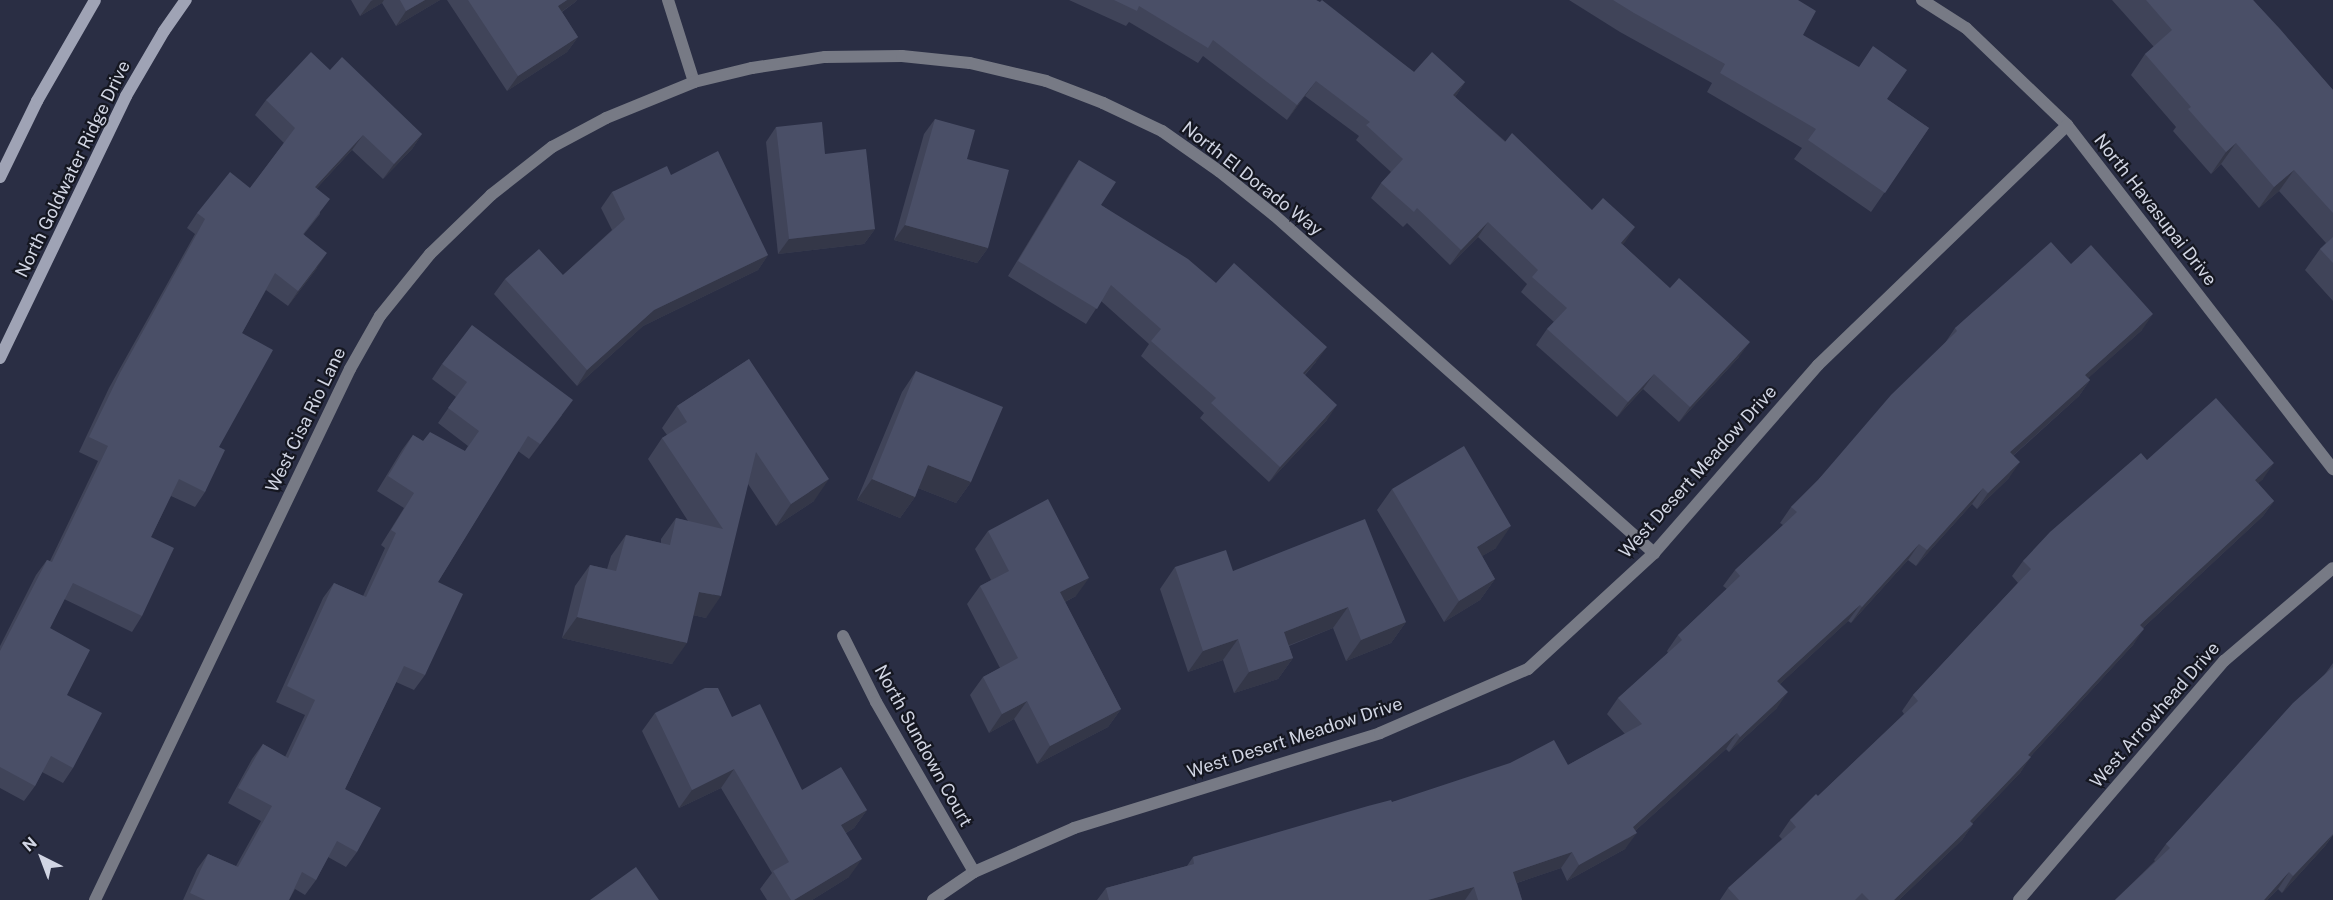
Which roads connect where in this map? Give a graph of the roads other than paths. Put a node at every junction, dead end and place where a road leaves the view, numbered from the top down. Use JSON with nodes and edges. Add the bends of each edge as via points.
{"nodes":[{"id":1,"x":95,"y":0,"type":"edge"},
{"id":2,"x":186,"y":0,"type":"edge"},
{"id":3,"x":668,"y":0,"type":"edge"},
{"id":4,"x":1922,"y":0,"type":"edge"},
{"id":5,"x":694,"y":82,"type":"junction"},
{"id":6,"x":2067,"y":125,"type":"junction"},
{"id":7,"x":0,"y":177,"type":"edge"},
{"id":8,"x":0,"y":358,"type":"edge"},
{"id":9,"x":2333,"y":469,"type":"edge"},
{"id":10,"x":1654,"y":553,"type":"junction"},
{"id":11,"x":2333,"y":568,"type":"edge"},
{"id":12,"x":843,"y":636,"type":"dead end"},
{"id":13,"x":974,"y":872,"type":"junction"},
{"id":14,"x":95,"y":900,"type":"edge"},
{"id":15,"x":933,"y":900,"type":"edge"},
{"id":16,"x":2019,"y":900,"type":"edge"}],
"edges":[{"from":1,"to":7,"type":"street","via":[[37,101]]},
{"from":2,"to":8,"type":"street","name":"North Goldwater Ridge Drive","via":[[126,96]]},
{"from":3,"to":5,"type":"street"},
{"from":4,"to":6,"type":"street","name":"North Havasupai Drive","via":[[1966,28]]},
{"from":5,"to":10,"type":"street","name":"North El Dorado Way","via":[[825,57],[902,56],[958,62],[1046,81],[1162,131],[1274,215]]},
{"from":5,"to":14,"type":"street","name":"West Cisa Rio Lane","via":[[606,118],[552,147],[491,195],[438,247],[380,316],[350,369]]},
{"from":6,"to":9,"type":"street","name":"North Havasupai Drive"},
{"from":6,"to":10,"type":"street","name":"West Desert Meadow Drive","via":[[1818,365]]},
{"from":10,"to":13,"type":"street","name":"West Desert Meadow Drive","via":[[1528,669],[1380,733],[1074,828]]},
{"from":11,"to":16,"type":"street","name":"West Arrowhead Drive","via":[[2224,661]]},
{"from":12,"to":13,"type":"street","name":"North Sundown Court","via":[[876,702]]},
{"from":13,"to":15,"type":"street","name":"West Desert Meadow Drive"}]}
